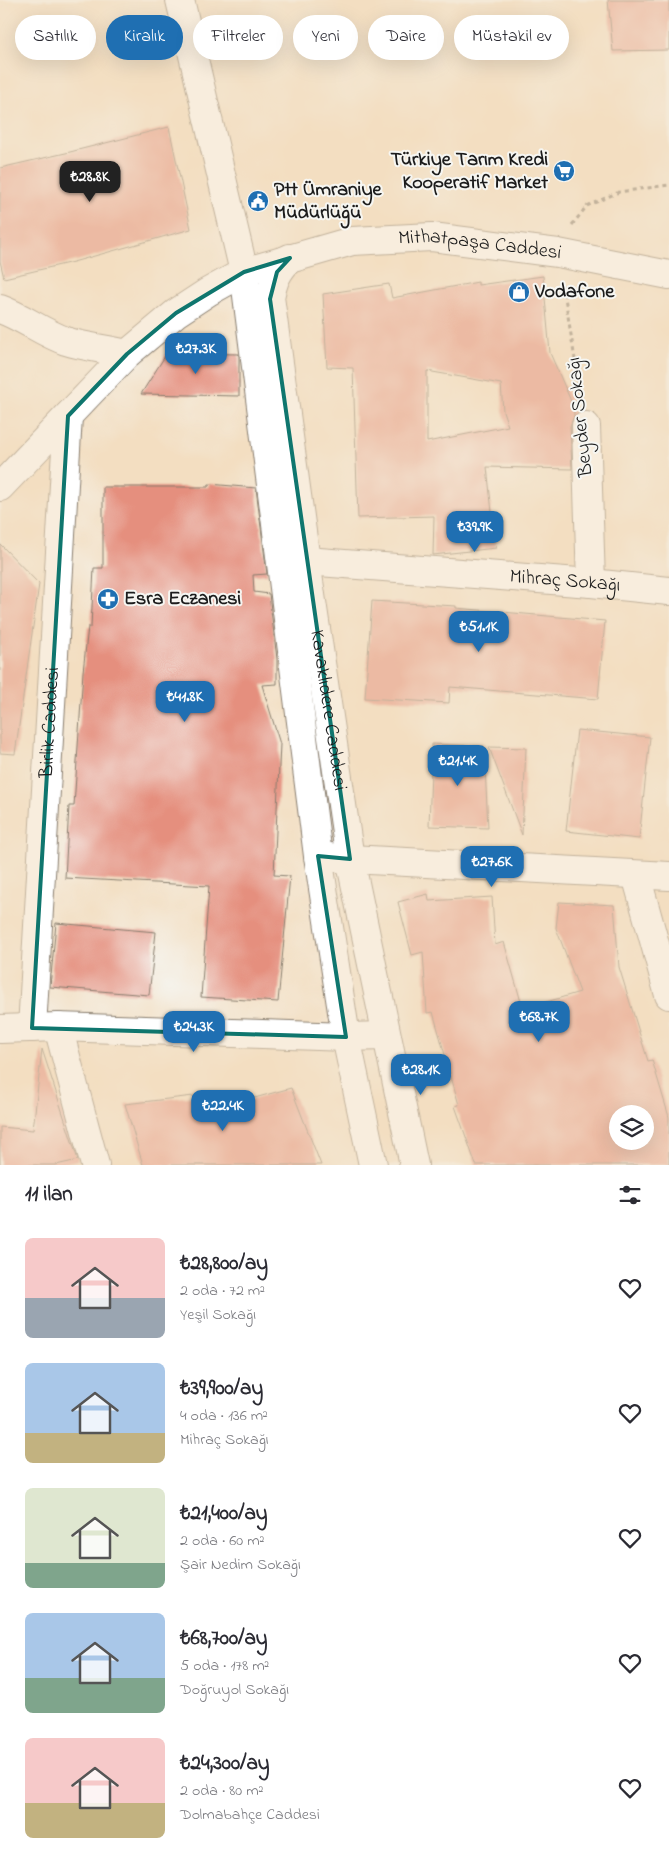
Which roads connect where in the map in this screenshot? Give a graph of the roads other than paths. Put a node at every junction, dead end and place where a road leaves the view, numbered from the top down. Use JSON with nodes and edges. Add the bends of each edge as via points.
{"nodes":[{"id":1,"x":180,"y":0,"type":"edge"},
{"id":2,"x":290,"y":258,"type":"junction"},
{"id":3,"x":244,"y":272,"type":"junction"},
{"id":4,"x":669,"y":274,"type":"edge"},
{"id":5,"x":0,"y":309,"type":"edge"},
{"id":6,"x":126,"y":354,"type":"junction"},
{"id":7,"x":68,"y":416,"type":"junction"},
{"id":8,"x":586,"y":426,"type":"road end"},
{"id":9,"x":0,"y":487,"type":"edge"},
{"id":10,"x":294,"y":563,"type":"junction"},
{"id":11,"x":591,"y":583,"type":"junction"},
{"id":12,"x":669,"y":591,"type":"edge"},
{"id":13,"x":318,"y":856,"type":"junction"},
{"id":14,"x":350,"y":859,"type":"junction"},
{"id":15,"x":636,"y":875,"type":"junction"},
{"id":16,"x":669,"y":876,"type":"edge"},
{"id":17,"x":669,"y":995,"type":"edge"},
{"id":18,"x":45,"y":1027,"type":"junction"},
{"id":19,"x":0,"y":1030,"type":"edge"},
{"id":20,"x":386,"y":1036,"type":"junction"},
{"id":21,"x":346,"y":1037,"type":"junction"},
{"id":22,"x":95,"y":1165,"type":"edge"},
{"id":23,"x":373,"y":1165,"type":"edge"},
{"id":24,"x":414,"y":1165,"type":"edge"}],
"edges":[{"from":1,"to":3,"type":"main road","name":"Kavaklıdere Caddesi"},
{"from":2,"to":3,"type":"main road","name":"Mithatpaşa Caddesi"},
{"from":2,"to":4,"type":"main road","name":"Mithatpaşa Caddesi","via":[[352,241],[432,237],[558,253]]},
{"from":2,"to":10,"type":"main road","name":"Kavaklıdere Caddesi","via":[[277,272],[270,297]]},
{"from":3,"to":6,"type":"main road","name":"Mithatpaşa Caddesi","via":[[176,313]]},
{"from":3,"to":10,"type":"main road","name":"Kavaklıdere Caddesi"},
{"from":5,"to":6,"type":"main road","via":[[67,341]]},
{"from":6,"to":7,"type":"main road","name":"Mithatpaşa Caddesi"},
{"from":7,"to":9,"type":"main road","name":"Mithatpaşa Caddesi"},
{"from":7,"to":18,"type":"main road","name":"Birlik Caddesi"},
{"from":8,"to":11,"type":"main road","name":"Beyder Sokağı"},
{"from":10,"to":11,"type":"main road","name":"Mihraç Sokağı"},
{"from":10,"to":13,"type":"main road","name":"Kavaklıdere Caddesi"},
{"from":10,"to":14,"type":"main road","name":"Kavaklıdere Caddesi"},
{"from":11,"to":12,"type":"main road","name":"Mihraç Sokağı"},
{"from":13,"to":14,"type":"main road"},
{"from":13,"to":21,"type":"main road","name":"Kavaklıdere Caddesi"},
{"from":14,"to":15,"type":"main road"},
{"from":14,"to":20,"type":"main road","name":"Kavaklıdere Caddesi"},
{"from":15,"to":16,"type":"main road"},
{"from":15,"to":17,"type":"main road"},
{"from":18,"to":19,"type":"main road"},
{"from":18,"to":21,"type":"main road"},
{"from":18,"to":22,"type":"main road","name":"Birlik Caddesi"},
{"from":20,"to":21,"type":"main road"},
{"from":20,"to":24,"type":"main road","name":"Kavaklıdere Caddesi"},
{"from":21,"to":23,"type":"main road","name":"Kavaklıdere Caddesi"}]}
